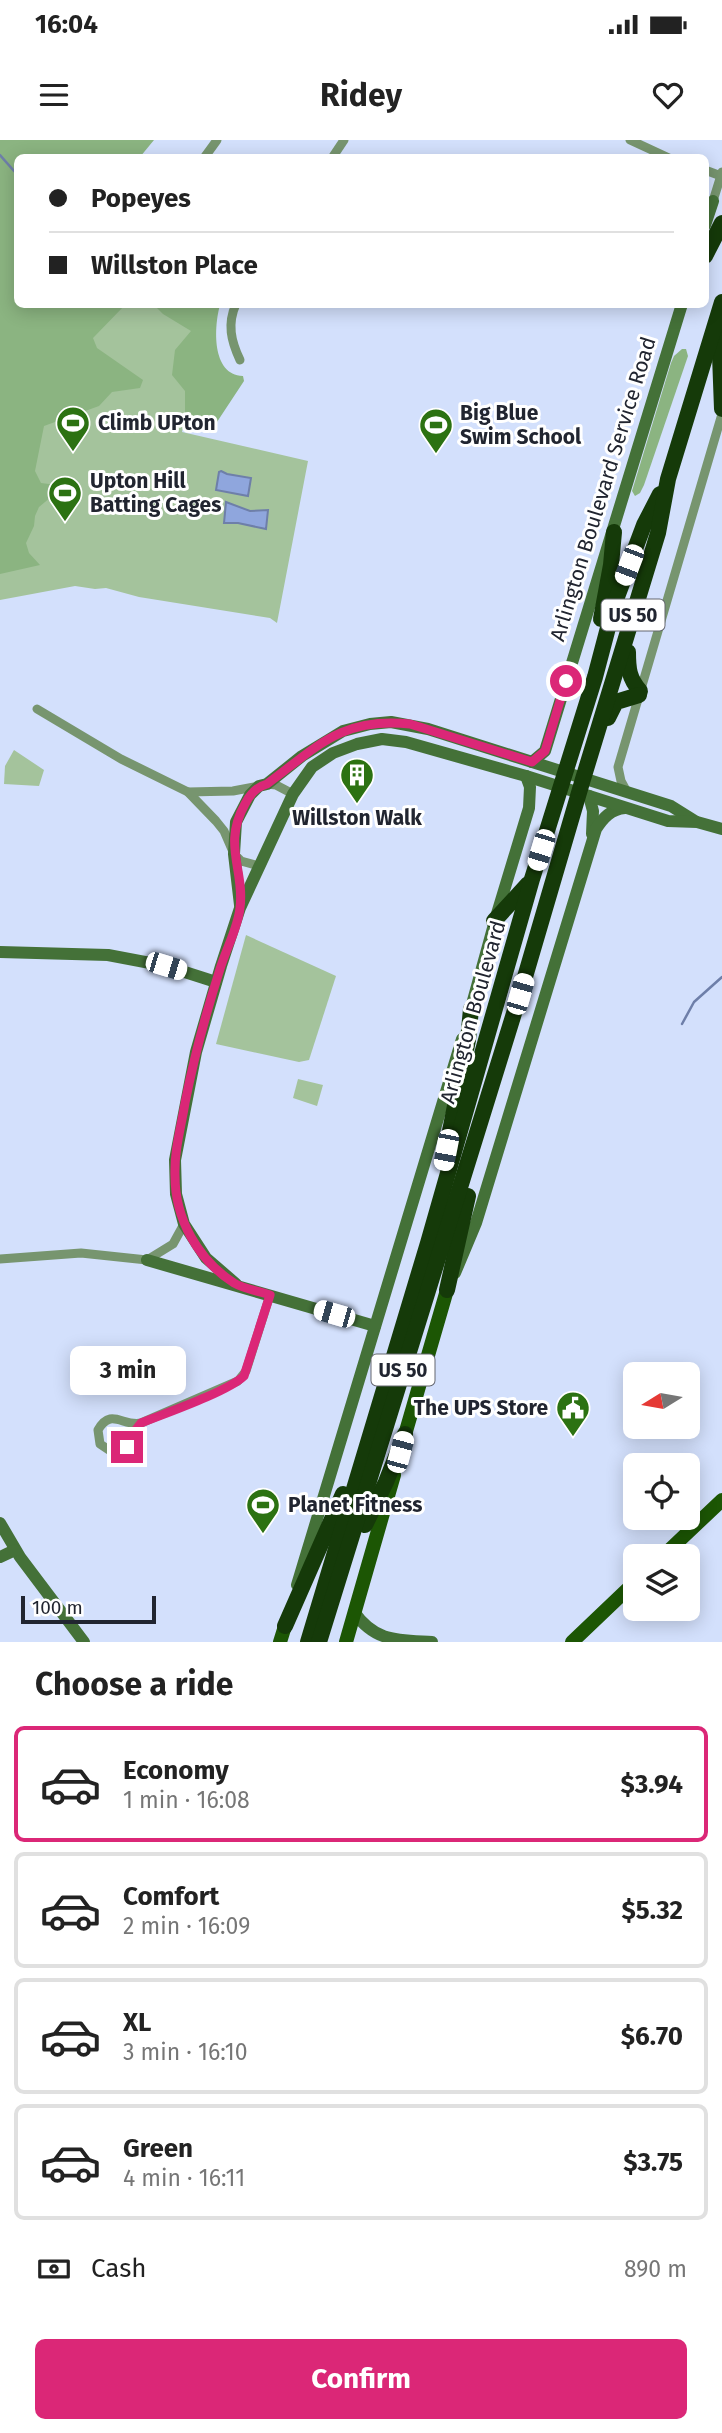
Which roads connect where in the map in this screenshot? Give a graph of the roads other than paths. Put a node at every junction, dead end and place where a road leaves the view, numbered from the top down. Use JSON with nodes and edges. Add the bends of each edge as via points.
{"nodes":[{"id":1,"x":629,"y":140,"type":"edge"},
{"id":2,"x":659,"y":154,"type":"edge"},
{"id":3,"x":722,"y":174,"type":"edge"},
{"id":4,"x":713,"y":201,"type":"joint"},
{"id":5,"x":709,"y":213,"type":"edge"},
{"id":6,"x":722,"y":223,"type":"edge"},
{"id":7,"x":709,"y":248,"type":"edge"},
{"id":8,"x":721,"y":306,"type":"edge"},
{"id":9,"x":234,"y":308,"type":"edge"},
{"id":10,"x":681,"y":308,"type":"edge"},
{"id":11,"x":240,"y":360,"type":"dead end"},
{"id":12,"x":722,"y":409,"type":"edge"},
{"id":13,"x":722,"y":415,"type":"edge"},
{"id":14,"x":668,"y":479,"type":"junction"},
{"id":15,"x":614,"y":531,"type":"junction"},
{"id":16,"x":633,"y":616,"type":"junction"},
{"id":17,"x":595,"y":677,"type":"junction"},
{"id":18,"x":639,"y":693,"type":"junction"},
{"id":19,"x":37,"y":709,"type":"dead end"},
{"id":20,"x":592,"y":748,"type":"junction"},
{"id":21,"x":532,"y":762,"type":"junction"},
{"id":22,"x":526,"y":776,"type":"junction"},
{"id":23,"x":562,"y":780,"type":"junction"},
{"id":24,"x":263,"y":785,"type":"junction"},
{"id":25,"x":583,"y":790,"type":"junction"},
{"id":26,"x":188,"y":792,"type":"junction"},
{"id":27,"x":627,"y":792,"type":"junction"},
{"id":28,"x":293,"y":794,"type":"junction"},
{"id":29,"x":628,"y":808,"type":"junction"},
{"id":30,"x":697,"y":822,"type":"junction"},
{"id":31,"x":722,"y":829,"type":"edge"},
{"id":32,"x":590,"y":849,"type":"junction"},
{"id":33,"x":234,"y":854,"type":"junction"},
{"id":34,"x":259,"y":866,"type":"junction"},
{"id":35,"x":532,"y":879,"type":"junction"},
{"id":36,"x":240,"y":908,"type":"junction"},
{"id":37,"x":494,"y":921,"type":"junction"},
{"id":38,"x":0,"y":952,"type":"edge"},
{"id":39,"x":216,"y":982,"type":"junction"},
{"id":40,"x":471,"y":1009,"type":"junction"},
{"id":41,"x":487,"y":1105,"type":"junction"},
{"id":42,"x":184,"y":1224,"type":"junction"},
{"id":43,"x":428,"y":1243,"type":"junction"},
{"id":44,"x":0,"y":1259,"type":"edge"},
{"id":45,"x":147,"y":1260,"type":"junction"},
{"id":46,"x":236,"y":1284,"type":"junction"},
{"id":47,"x":447,"y":1290,"type":"junction"},
{"id":48,"x":270,"y":1295,"type":"junction"},
{"id":49,"x":375,"y":1326,"type":"junction"},
{"id":50,"x":398,"y":1336,"type":"junction"},
{"id":51,"x":141,"y":1423,"type":"junction"},
{"id":52,"x":405,"y":1434,"type":"junction"},
{"id":53,"x":722,"y":1500,"type":"edge"},
{"id":54,"x":0,"y":1523,"type":"edge"},
{"id":55,"x":3,"y":1538,"type":"edge"},
{"id":56,"x":676,"y":1544,"type":"edge"},
{"id":57,"x":15,"y":1550,"type":"junction"},
{"id":58,"x":0,"y":1557,"type":"edge"},
{"id":59,"x":344,"y":1569,"type":"junction"},
{"id":60,"x":623,"y":1593,"type":"edge"},
{"id":61,"x":354,"y":1612,"type":"junction"},
{"id":62,"x":285,"y":1626,"type":"junction"},
{"id":63,"x":389,"y":1641,"type":"edge"},
{"id":64,"x":569,"y":1641,"type":"edge"},
{"id":65,"x":84,"y":1642,"type":"edge"},
{"id":66,"x":280,"y":1642,"type":"edge"},
{"id":67,"x":308,"y":1642,"type":"edge"},
{"id":68,"x":319,"y":1642,"type":"edge"},
{"id":69,"x":346,"y":1642,"type":"edge"},
{"id":70,"x":432,"y":1642,"type":"edge"}],
"edges":[{"from":1,"to":2,"type":"street"},
{"from":3,"to":4,"type":"street"},
{"from":4,"to":5,"type":"street"},
{"from":6,"to":7,"type":"highway"},
{"from":8,"to":12,"type":"highway"},
{"from":8,"to":14,"type":"highway","name":"Arlington Boulevard","number":"US 50"},
{"from":9,"to":11,"type":"street","via":[[230,332]]},
{"from":10,"to":15,"type":"street","name":"Arlington Boulevard Service Road"},
{"from":13,"to":18,"type":"street"},
{"from":14,"to":16,"type":"highway","name":"Arlington Boulevard","number":"US 50","via":[[658,533]]},
{"from":14,"to":17,"type":"highway","name":"Arlington Boulevard","number":"US 50","via":[[644,526],[614,605]]},
{"from":15,"to":17,"type":"highway"},
{"from":15,"to":21,"type":"street","name":"Arlington Boulevard Service Road","via":[[545,751]]},
{"from":16,"to":18,"type":"highway","via":[[628,671]]},
{"from":16,"to":20,"type":"highway","name":"Arlington Boulevard","number":"US 50"},
{"from":17,"to":23,"type":"highway","name":"Arlington Boulevard","number":"US 50"},
{"from":18,"to":20,"type":"highway","via":[[616,702]]},
{"from":18,"to":27,"type":"street","via":[[618,767]]},
{"from":19,"to":26,"type":"street"},
{"from":20,"to":25,"type":"highway","name":"Arlington Boulevard","number":"US 50"},
{"from":21,"to":23,"type":"street"},
{"from":21,"to":24,"type":"street","via":[[410,724],[380,723],[333,735]]},
{"from":22,"to":23,"type":"street"},
{"from":22,"to":28,"type":"street","via":[[382,739],[333,753],[312,767]]},
{"from":22,"to":37,"type":"street","via":[[529,808]]},
{"from":23,"to":25,"type":"street"},
{"from":23,"to":35,"type":"highway","name":"Arlington Boulevard","number":"US 50"},
{"from":24,"to":26,"type":"street"},
{"from":24,"to":28,"type":"street","via":[[276,785]]},
{"from":24,"to":33,"type":"street","via":[[250,795],[236,822]]},
{"from":25,"to":27,"type":"street"},
{"from":25,"to":29,"type":"street"},
{"from":25,"to":32,"type":"street","via":[[593,827]]},
{"from":25,"to":41,"type":"highway","name":"Arlington Boulevard","number":"US 50"},
{"from":26,"to":33,"type":"street","via":[[224,831]]},
{"from":27,"to":30,"type":"street","via":[[671,806]]},
{"from":28,"to":34,"type":"street"},
{"from":29,"to":30,"type":"street","via":[[668,821]]},
{"from":29,"to":32,"type":"street","via":[[617,809],[601,821]]},
{"from":30,"to":31,"type":"street"},
{"from":32,"to":47,"type":"street","via":[[466,1250]]},
{"from":33,"to":34,"type":"street"},
{"from":33,"to":36,"type":"street"},
{"from":34,"to":36,"type":"street"},
{"from":35,"to":37,"type":"highway"},
{"from":35,"to":43,"type":"highway","name":"Arlington Boulevard","number":"US 50"},
{"from":36,"to":39,"type":"street"},
{"from":37,"to":40,"type":"street"},
{"from":38,"to":39,"type":"street","via":[[108,955]]},
{"from":39,"to":42,"type":"street","via":[[196,1052],[175,1160],[176,1194]]},
{"from":40,"to":43,"type":"highway"},
{"from":40,"to":49,"type":"street"},
{"from":41,"to":47,"type":"highway"},
{"from":41,"to":59,"type":"highway","name":"Arlington Boulevard","number":"US 50"},
{"from":42,"to":45,"type":"street","via":[[173,1244]]},
{"from":42,"to":46,"type":"street","via":[[206,1258]]},
{"from":43,"to":50,"type":"highway","name":"Arlington Boulevard","number":"US 50"},
{"from":44,"to":45,"type":"street","via":[[81,1253]]},
{"from":45,"to":46,"type":"street"},
{"from":46,"to":48,"type":"street"},
{"from":47,"to":52,"type":"main road"},
{"from":48,"to":49,"type":"street"},
{"from":48,"to":51,"type":"street","via":[[239,1381]]},
{"from":49,"to":62,"type":"street"},
{"from":50,"to":62,"type":"highway","via":[[338,1507]]},
{"from":50,"to":67,"type":"highway","name":"Arlington Boulevard","number":"US 50"},
{"from":51,"to":51,"type":"street","via":[[122,1450],[112,1452],[100,1444],[98,1430],[108,1419]]},
{"from":52,"to":59,"type":"highway"},
{"from":52,"to":61,"type":"main road"},
{"from":53,"to":56,"type":"main road"},
{"from":54,"to":55,"type":"street"},
{"from":55,"to":57,"type":"street"},
{"from":57,"to":58,"type":"street"},
{"from":57,"to":65,"type":"street"},
{"from":59,"to":68,"type":"highway","name":"Arlington Boulevard","number":"US 50"},
{"from":60,"to":64,"type":"main road"},
{"from":61,"to":63,"type":"street","via":[[367,1629]]},
{"from":61,"to":69,"type":"main road"},
{"from":62,"to":66,"type":"main road"},
{"from":63,"to":70,"type":"street"}]}
